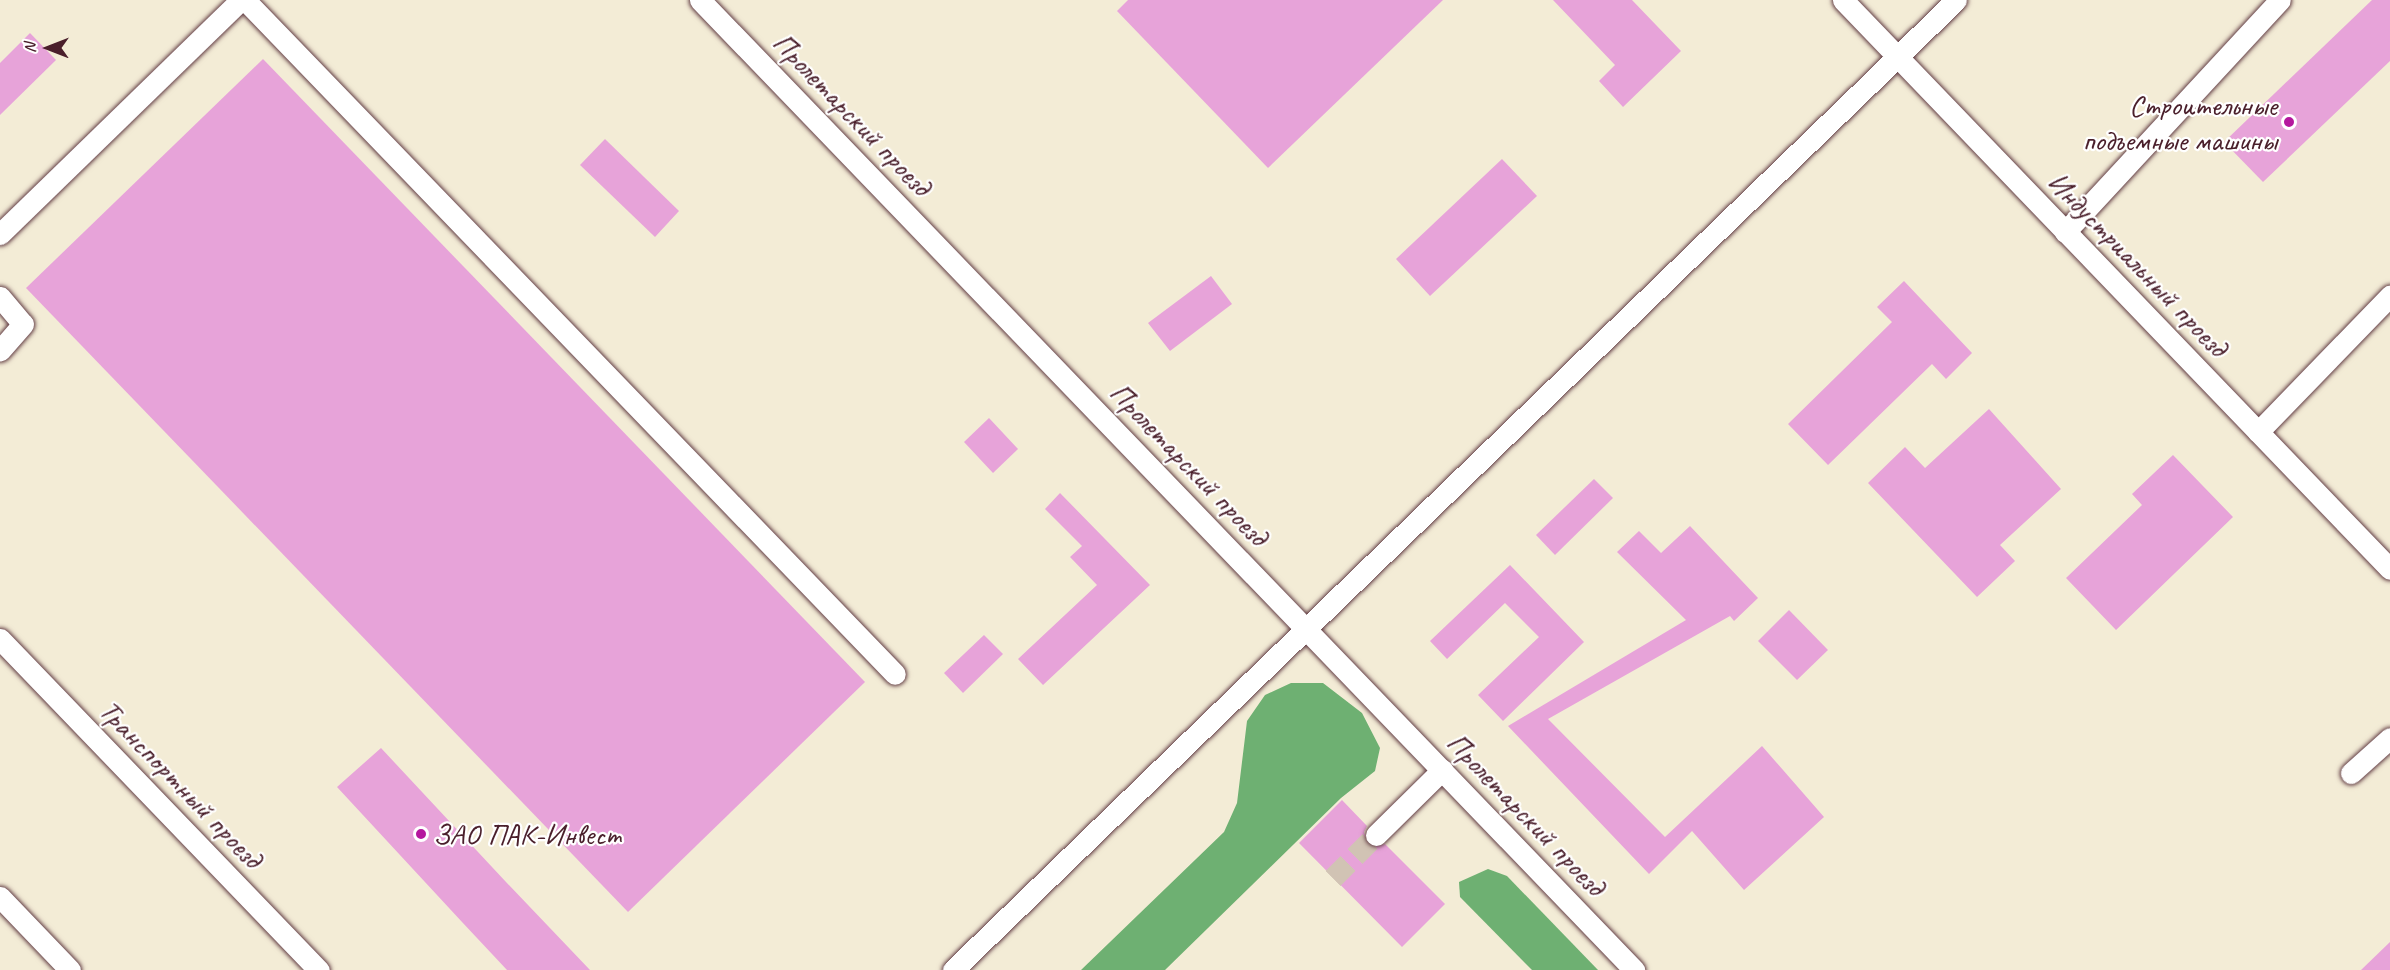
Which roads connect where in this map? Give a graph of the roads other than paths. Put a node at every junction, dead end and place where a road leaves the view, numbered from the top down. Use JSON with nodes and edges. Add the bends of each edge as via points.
{"nodes":[{"id":1,"x":243,"y":0,"type":"edge"},
{"id":2,"x":700,"y":0,"type":"edge"},
{"id":3,"x":1843,"y":0,"type":"edge"},
{"id":4,"x":1956,"y":0,"type":"edge"},
{"id":5,"x":2280,"y":0,"type":"edge"},
{"id":6,"x":1897,"y":56,"type":"junction"},
{"id":7,"x":2065,"y":232,"type":"junction"},
{"id":8,"x":0,"y":234,"type":"edge"},
{"id":9,"x":2390,"y":296,"type":"edge"},
{"id":10,"x":0,"y":297,"type":"edge"},
{"id":11,"x":0,"y":350,"type":"edge"},
{"id":12,"x":2258,"y":432,"type":"junction"},
{"id":13,"x":2390,"y":569,"type":"edge"},
{"id":14,"x":1304,"y":627,"type":"junction"},
{"id":15,"x":0,"y":639,"type":"edge"},
{"id":16,"x":895,"y":674,"type":"dead end"},
{"id":17,"x":2390,"y":738,"type":"edge"},
{"id":18,"x":1442,"y":770,"type":"junction"},
{"id":19,"x":2351,"y":773,"type":"dead end"},
{"id":20,"x":1376,"y":835,"type":"tunnel mouth"},
{"id":21,"x":0,"y":897,"type":"edge"},
{"id":22,"x":70,"y":970,"type":"edge"},
{"id":23,"x":319,"y":970,"type":"edge"},
{"id":24,"x":953,"y":970,"type":"edge"},
{"id":25,"x":1634,"y":970,"type":"edge"}],
"edges":[{"from":1,"to":8,"type":"street"},
{"from":1,"to":16,"type":"street"},
{"from":2,"to":14,"type":"street","name":"Пролетарский проезд"},
{"from":3,"to":6,"type":"street","name":"Индустриальный проезд"},
{"from":4,"to":6,"type":"street"},
{"from":5,"to":7,"type":"street"},
{"from":6,"to":7,"type":"street","name":"Индустриальный проезд"},
{"from":6,"to":14,"type":"street"},
{"from":7,"to":12,"type":"street","name":"Индустриальный проезд"},
{"from":9,"to":12,"type":"street"},
{"from":10,"to":11,"type":"street","via":[[23,324]]},
{"from":12,"to":13,"type":"street","name":"Индустриальный проезд"},
{"from":14,"to":18,"type":"street","name":"Пролетарский проезд"},
{"from":14,"to":24,"type":"street"},
{"from":15,"to":23,"type":"street","name":"Транспортный проезд"},
{"from":17,"to":19,"type":"street"},
{"from":18,"to":20,"type":"street"},
{"from":18,"to":25,"type":"street","name":"Пролетарский проезд"},
{"from":21,"to":22,"type":"street"}]}
